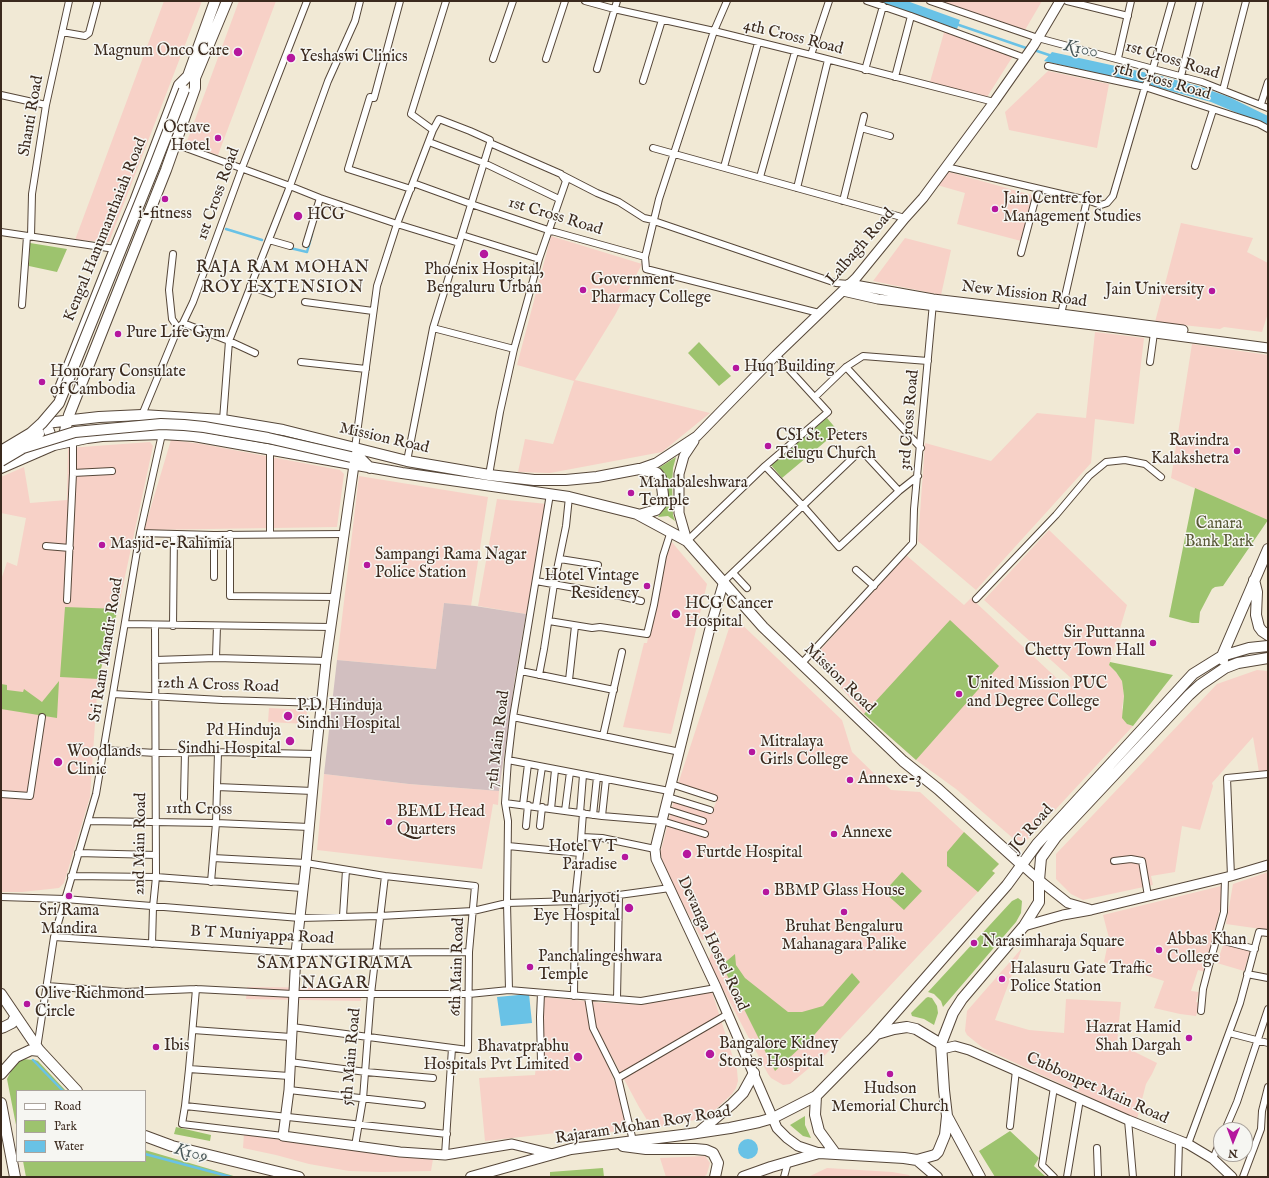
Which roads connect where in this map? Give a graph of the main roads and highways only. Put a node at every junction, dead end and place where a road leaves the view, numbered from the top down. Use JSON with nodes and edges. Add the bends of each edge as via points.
{"nodes":[{"id":1,"x":215,"y":1,"type":"edge"},
{"id":2,"x":227,"y":1,"type":"edge"},
{"id":3,"x":1060,"y":1,"type":"edge"},
{"id":4,"x":191,"y":77,"type":"junction"},
{"id":5,"x":187,"y":90,"type":"junction"},
{"id":6,"x":846,"y":288,"type":"junction"},
{"id":7,"x":933,"y":303,"type":"junction"},
{"id":8,"x":1155,"y":329,"type":"junction"},
{"id":9,"x":1268,"y":342,"type":"edge"},
{"id":10,"x":1268,"y":348,"type":"edge"},
{"id":11,"x":68,"y":420,"type":"junction"},
{"id":12,"x":46,"y":423,"type":"junction"},
{"id":13,"x":697,"y":436,"type":"junction"},
{"id":14,"x":58,"y":444,"type":"junction"},
{"id":15,"x":1,"y":448,"type":"edge"},
{"id":16,"x":23,"y":448,"type":"junction"},
{"id":17,"x":1,"y":451,"type":"edge"},
{"id":18,"x":1,"y":455,"type":"edge"},
{"id":19,"x":354,"y":457,"type":"junction"},
{"id":20,"x":1,"y":461,"type":"edge"},
{"id":21,"x":18,"y":461,"type":"junction"},
{"id":22,"x":1,"y":468,"type":"edge"},
{"id":23,"x":639,"y":469,"type":"junction"},
{"id":24,"x":639,"y":515,"type":"junction"},
{"id":25,"x":687,"y":541,"type":"junction"},
{"id":26,"x":1268,"y":549,"type":"edge"},
{"id":27,"x":1265,"y":565,"type":"edge"},
{"id":28,"x":1254,"y":580,"type":"junction"},
{"id":29,"x":724,"y":581,"type":"junction"},
{"id":30,"x":1268,"y":635,"type":"edge"},
{"id":31,"x":1268,"y":646,"type":"edge"},
{"id":32,"x":1222,"y":656,"type":"junction"},
{"id":33,"x":1268,"y":658,"type":"edge"},
{"id":34,"x":1225,"y":668,"type":"junction"},
{"id":35,"x":1021,"y":864,"type":"junction"},
{"id":36,"x":1268,"y":865,"type":"edge"},
{"id":37,"x":1039,"y":880,"type":"junction"},
{"id":38,"x":1091,"y":910,"type":"junction"},
{"id":39,"x":1024,"y":926,"type":"junction"},
{"id":40,"x":1,"y":994,"type":"edge"},
{"id":41,"x":16,"y":1017,"type":"junction"},
{"id":42,"x":1,"y":1028,"type":"edge"},
{"id":43,"x":876,"y":1034,"type":"junction"},
{"id":44,"x":942,"y":1047,"type":"junction"},
{"id":45,"x":37,"y":1048,"type":"junction"},
{"id":46,"x":1,"y":1066,"type":"edge"},
{"id":47,"x":754,"y":1073,"type":"junction"},
{"id":48,"x":1,"y":1074,"type":"edge"},
{"id":49,"x":77,"y":1090,"type":"edge"},
{"id":50,"x":816,"y":1096,"type":"junction"},
{"id":51,"x":1,"y":1103,"type":"edge"},
{"id":52,"x":947,"y":1116,"type":"junction"},
{"id":53,"x":773,"y":1118,"type":"junction"},
{"id":54,"x":699,"y":1132,"type":"junction"},
{"id":55,"x":146,"y":1136,"type":"edge"},
{"id":56,"x":609,"y":1144,"type":"junction"},
{"id":57,"x":819,"y":1153,"type":"junction"},
{"id":58,"x":835,"y":1153,"type":"junction"},
{"id":59,"x":553,"y":1154,"type":"junction"},
{"id":60,"x":916,"y":1160,"type":"junction"},
{"id":61,"x":1230,"y":1176,"type":"edge"},
{"id":62,"x":15,"y":1177,"type":"edge"},
{"id":63,"x":299,"y":1177,"type":"edge"},
{"id":64,"x":471,"y":1177,"type":"edge"},
{"id":65,"x":715,"y":1177,"type":"edge"},
{"id":66,"x":743,"y":1177,"type":"edge"},
{"id":67,"x":937,"y":1177,"type":"edge"},
{"id":68,"x":980,"y":1177,"type":"edge"}],
"edges":[{"from":1,"to":4,"type":"main road","name":"Kengal Hanumanthaiah Road"},
{"from":2,"to":4,"type":"main road","name":"Kengal Hanumanthaiah Road"},
{"from":3,"to":6,"type":"main road","name":"Lalbagh Road","via":[[1025,58],[923,198]]},
{"from":4,"to":5,"type":"main road"},
{"from":4,"to":11,"type":"main road","name":"Kengal Hanumanthaiah Road","via":[[195,88],[160,186]]},
{"from":4,"to":12,"type":"main road","name":"Kengal Hanumanthaiah Road","via":[[179,85],[136,201]]},
{"from":5,"to":16,"type":"main road","bridge":true,"via":[[67,397],[59,413]]},
{"from":5,"to":17,"type":"main road","bridge":true,"via":[[59,403],[31,433]]},
{"from":6,"to":7,"type":"main road","name":"New Mission Road"},
{"from":6,"to":13,"type":"main road","name":"Lalbagh Road"},
{"from":7,"to":8,"type":"main road"},
{"from":7,"to":8,"type":"main road","name":"New Mission Road","via":[[1061,314]]},
{"from":8,"to":9,"type":"main road","name":"New Mission Road"},
{"from":8,"to":10,"type":"main road"},
{"from":11,"to":12,"type":"main road","name":"Mission Road"},
{"from":11,"to":14,"type":"main road","name":"Kengal Hanumanthaiah Road"},
{"from":11,"to":19,"type":"main road","name":"Mission Road","via":[[142,415],[223,420],[283,430]]},
{"from":12,"to":14,"type":"main road"},
{"from":12,"to":15,"type":"main road"},
{"from":13,"to":23,"type":"main road","name":"Lalbagh Road","via":[[656,463]]},
{"from":13,"to":25,"type":"main road","via":[[684,456],[679,474],[679,512]]},
{"from":14,"to":19,"type":"main road","name":"Mission Road","via":[[102,436],[162,434],[194,436],[270,449]]},
{"from":14,"to":21,"type":"main road","name":"Mission Road"},
{"from":16,"to":19,"type":"main road","bridge":true,"via":[[75,432],[161,424],[268,438]]},
{"from":16,"to":20,"type":"main road","bridge":true},
{"from":18,"to":21,"type":"main road"},
{"from":19,"to":23,"type":"main road","name":"Mission Road","via":[[407,461],[534,480],[597,477]]},
{"from":19,"to":24,"type":"main road","name":"Mission Road","via":[[361,459],[370,468],[569,497]]},
{"from":19,"to":59,"type":"main road","via":[[316,754],[296,953],[289,1090],[283,1136],[400,1152],[445,1155],[512,1144]]},
{"from":21,"to":22,"type":"main road","name":"Mission Road"},
{"from":23,"to":24,"type":"main road","name":"Mission Road","via":[[657,473],[661,478],[663,495],[656,510]]},
{"from":24,"to":25,"type":"main road","name":"Mission Road"},
{"from":25,"to":29,"type":"main road","name":"Mission Road"},
{"from":26,"to":27,"type":"main road"},
{"from":27,"to":28,"type":"main road"},
{"from":28,"to":30,"type":"main road","via":[[1259,627]]},
{"from":28,"to":32,"type":"main road"},
{"from":29,"to":35,"type":"main road","name":"Mission Road","via":[[763,627],[903,761]]},
{"from":29,"to":47,"type":"main road","name":"Devanga Hostel Road","via":[[655,849],[656,859]]},
{"from":31,"to":32,"type":"main road","name":"JC Road","via":[[1249,648]]},
{"from":32,"to":34,"type":"main road"},
{"from":32,"to":35,"type":"main road","name":"JC Road","via":[[1193,674]]},
{"from":33,"to":34,"type":"main road","name":"JC Road"},
{"from":34,"to":37,"type":"main road","name":"JC Road","via":[[1189,695],[1056,837],[1041,858]]},
{"from":35,"to":37,"type":"main road"},
{"from":35,"to":43,"type":"main road","name":"JC Road","via":[[1007,884]]},
{"from":36,"to":38,"type":"main road"},
{"from":37,"to":38,"type":"main road","via":[[1068,903]]},
{"from":37,"to":39,"type":"main road","name":"JC Road","via":[[1039,902]]},
{"from":38,"to":39,"type":"main road"},
{"from":39,"to":44,"type":"main road","name":"JC Road","via":[[952,1012]]},
{"from":40,"to":41,"type":"main road"},
{"from":41,"to":42,"type":"main road","via":[[12,1023]]},
{"from":41,"to":45,"type":"main road"},
{"from":43,"to":44,"type":"main road","via":[[912,1028],[924,1033]]},
{"from":43,"to":50,"type":"main road"},
{"from":44,"to":52,"type":"main road"},
{"from":44,"to":61,"type":"main road","name":"Cubbonpet Main Road","via":[[955,1046],[969,1050],[1188,1144],[1213,1159]]},
{"from":45,"to":46,"type":"main road","via":[[22,1049],[14,1053]]},
{"from":45,"to":48,"type":"main road","via":[[16,1057]]},
{"from":45,"to":49,"type":"main road"},
{"from":47,"to":53,"type":"main road","name":"Devanga Hostel Road"},
{"from":47,"to":54,"type":"main road","via":[[743,1093]]},
{"from":50,"to":53,"type":"main road","name":"Rajaram Mohan Roy Road"},
{"from":50,"to":58,"type":"main road","via":[[815,1115],[819,1132]]},
{"from":51,"to":62,"type":"main road"},
{"from":52,"to":60,"type":"main road","via":[[945,1135],[938,1152]]},
{"from":52,"to":68,"type":"main road"},
{"from":53,"to":54,"type":"main road","name":"Rajaram Mohan Roy Road"},
{"from":53,"to":57,"type":"main road","name":"Devanga Hostel Road","via":[[777,1128],[787,1138],[798,1146]]},
{"from":54,"to":56,"type":"main road","name":"Rajaram Mohan Roy Road"},
{"from":55,"to":63,"type":"main road","via":[[172,1146]]},
{"from":56,"to":59,"type":"main road","name":"Rajaram Mohan Roy Road"},
{"from":56,"to":65,"type":"main road","via":[[646,1149],[706,1150],[713,1153],[718,1163]]},
{"from":57,"to":58,"type":"main road"},
{"from":57,"to":66,"type":"main road"},
{"from":58,"to":60,"type":"main road"},
{"from":59,"to":64,"type":"main road","name":"Rajaram Mohan Roy Road"},
{"from":60,"to":67,"type":"main road"}]}
